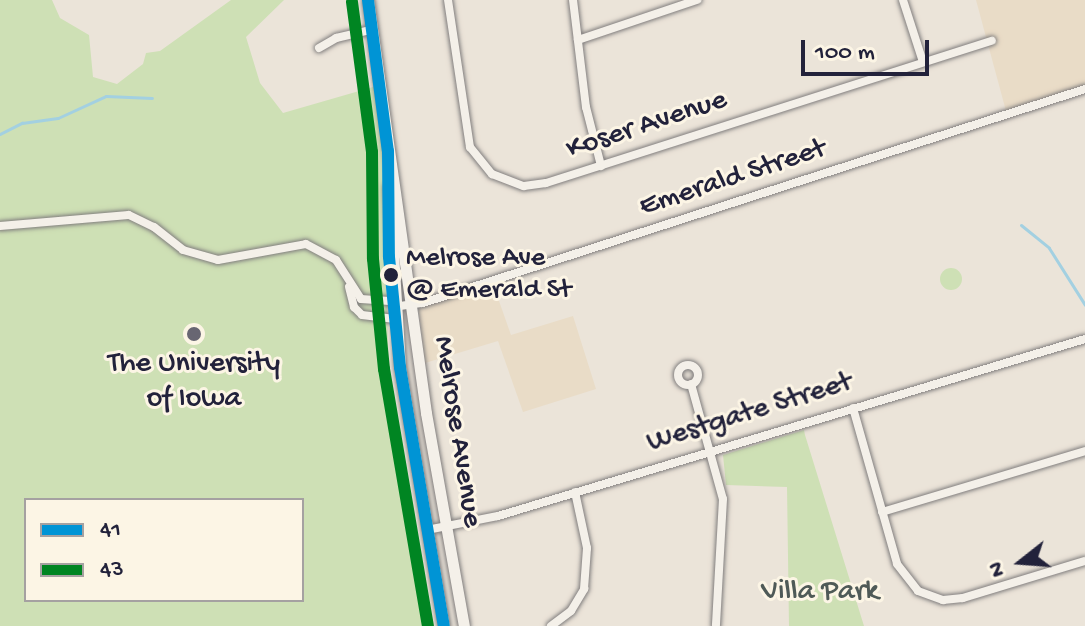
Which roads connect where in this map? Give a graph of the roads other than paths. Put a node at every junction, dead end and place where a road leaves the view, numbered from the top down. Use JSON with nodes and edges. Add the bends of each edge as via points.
{"nodes":[{"id":1,"x":368,"y":0,"type":"edge"},
{"id":2,"x":448,"y":0,"type":"edge"},
{"id":3,"x":573,"y":0,"type":"edge"},
{"id":4,"x":697,"y":0,"type":"edge"},
{"id":5,"x":903,"y":0,"type":"edge"},
{"id":6,"x":375,"y":29,"type":"junction"},
{"id":7,"x":578,"y":40,"type":"junction"},
{"id":8,"x":992,"y":41,"type":"dead end"},
{"id":9,"x":319,"y":48,"type":"dead end"},
{"id":10,"x":923,"y":62,"type":"junction"},
{"id":11,"x":1085,"y":89,"type":"edge"},
{"id":12,"x":388,"y":151,"type":"junction"},
{"id":13,"x":601,"y":166,"type":"junction"},
{"id":14,"x":0,"y":226,"type":"edge"},
{"id":15,"x":349,"y":287,"type":"junction"},
{"id":16,"x":413,"y":305,"type":"junction"},
{"id":17,"x":394,"y":309,"type":"junction"},
{"id":18,"x":1085,"y":339,"type":"edge"},
{"id":19,"x":691,"y":384,"type":"dead end"},
{"id":20,"x":853,"y":408,"type":"junction"},
{"id":21,"x":711,"y":451,"type":"junction"},
{"id":22,"x":1085,"y":451,"type":"edge"},
{"id":23,"x":575,"y":492,"type":"junction"},
{"id":24,"x":882,"y":512,"type":"junction"},
{"id":25,"x":446,"y":526,"type":"junction"},
{"id":26,"x":427,"y":530,"type":"junction"},
{"id":27,"x":1085,"y":561,"type":"edge"},
{"id":28,"x":444,"y":626,"type":"edge"},
{"id":29,"x":464,"y":626,"type":"edge"},
{"id":30,"x":551,"y":626,"type":"edge"},
{"id":31,"x":716,"y":626,"type":"edge"}],
"edges":[{"from":1,"to":6,"type":"main road","name":"Melrose Avenue"},
{"from":2,"to":13,"type":"street","name":"Koser Avenue","via":[[466,135],[482,165],[501,180],[524,186]]},
{"from":3,"to":7,"type":"street"},
{"from":4,"to":7,"type":"street"},
{"from":5,"to":10,"type":"street"},
{"from":6,"to":9,"type":"street","via":[[329,40]]},
{"from":6,"to":12,"type":"main road","name":"Melrose Avenue"},
{"from":7,"to":13,"type":"street","via":[[586,107]]},
{"from":8,"to":10,"type":"street","name":"Koser Avenue"},
{"from":10,"to":13,"type":"street","name":"Koser Avenue"},
{"from":11,"to":16,"type":"street","name":"Emerald Street"},
{"from":12,"to":16,"type":"main road","name":"Melrose Avenue"},
{"from":12,"to":17,"type":"main road","name":"Melrose Avenue"},
{"from":14,"to":15,"type":"street","via":[[129,215],[183,250],[218,260],[306,244],[336,260]]},
{"from":15,"to":17,"type":"street","via":[[366,302]]},
{"from":15,"to":17,"type":"street","via":[[362,315]]},
{"from":16,"to":17,"type":"street","name":"Emerald Street"},
{"from":16,"to":25,"type":"main road","name":"Melrose Avenue"},
{"from":17,"to":26,"type":"main road","name":"Melrose Avenue"},
{"from":18,"to":20,"type":"street","name":"Westgate Street"},
{"from":19,"to":21,"type":"street"},
{"from":20,"to":21,"type":"street","name":"Westgate Street"},
{"from":20,"to":24,"type":"street"},
{"from":21,"to":23,"type":"street","name":"Westgate Street"},
{"from":21,"to":31,"type":"street","via":[[723,513]]},
{"from":22,"to":24,"type":"street"},
{"from":23,"to":25,"type":"street","name":"Westgate Street"},
{"from":23,"to":30,"type":"street","via":[[586,539],[584,589],[571,611]]},
{"from":24,"to":27,"type":"street","via":[[903,576],[935,598],[963,598]]},
{"from":25,"to":26,"type":"street","name":"Westgate Street"},
{"from":25,"to":29,"type":"main road","name":"Melrose Avenue"},
{"from":26,"to":28,"type":"main road","name":"Melrose Avenue"}]}
